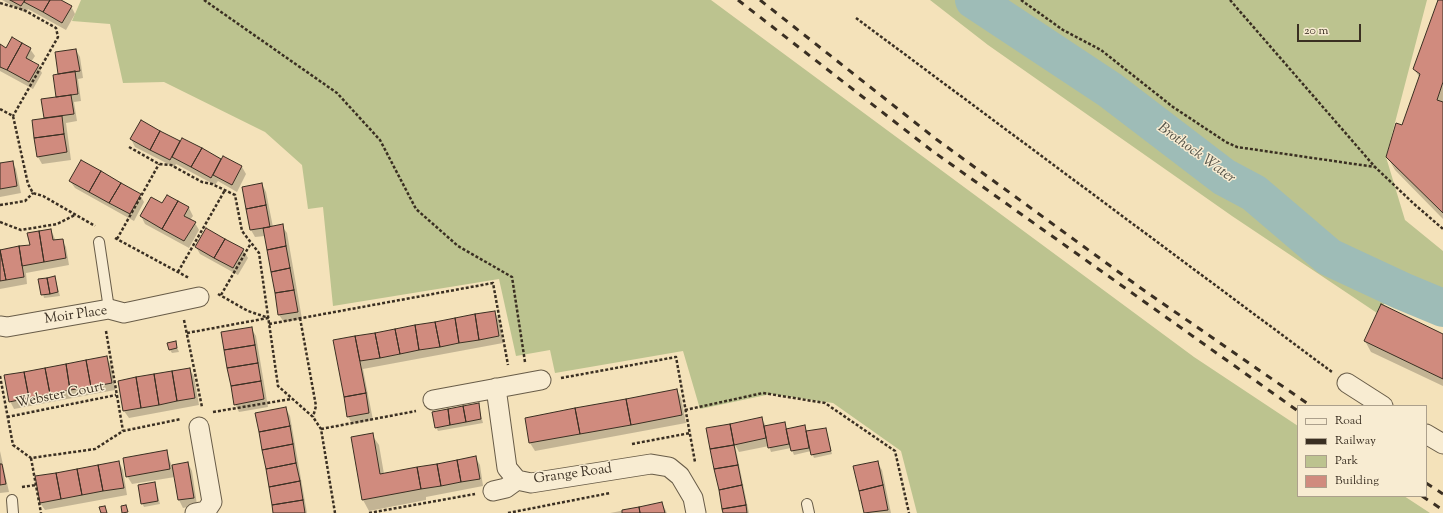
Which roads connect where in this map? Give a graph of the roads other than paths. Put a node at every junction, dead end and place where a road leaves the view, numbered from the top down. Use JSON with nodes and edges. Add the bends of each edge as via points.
{"nodes":[{"id":1,"x":99,"y":242,"type":"dead end"},
{"id":2,"x":207,"y":295,"type":"road end"},
{"id":3,"x":106,"y":309,"type":"junction"},
{"id":4,"x":0,"y":326,"type":"edge"},
{"id":5,"x":1347,"y":383,"type":"road end"},
{"id":6,"x":433,"y":400,"type":"road end"},
{"id":7,"x":1381,"y":405,"type":"edge"},
{"id":8,"x":201,"y":421,"type":"road end"},
{"id":9,"x":1427,"y":435,"type":"edge"},
{"id":10,"x":1443,"y":444,"type":"edge"},
{"id":11,"x":517,"y":480,"type":"junction"},
{"id":12,"x":493,"y":491,"type":"road end"},
{"id":13,"x":12,"y":500,"type":"dead end"},
{"id":14,"x":694,"y":505,"type":"edge"},
{"id":15,"x":13,"y":513,"type":"edge"},
{"id":16,"x":196,"y":513,"type":"edge"}],
"edges":[{"from":1,"to":3,"type":"lane"},
{"from":2,"to":3,"type":"street","name":"Moir Place","via":[[124,313]]},
{"from":3,"to":4,"type":"street","name":"Moir Place","via":[[7,327]]},
{"from":5,"to":7,"type":"street"},
{"from":6,"to":11,"type":"street","name":"Grange Road","via":[[519,384],[507,468]]},
{"from":8,"to":16,"type":"street","via":[[212,502],[206,511]]},
{"from":9,"to":10,"type":"street"},
{"from":11,"to":12,"type":"street","via":[[506,488]]},
{"from":11,"to":14,"type":"street","name":"Grange Road","via":[[531,483],[651,464],[669,467],[680,476]]},
{"from":13,"to":15,"type":"lane"}]}
